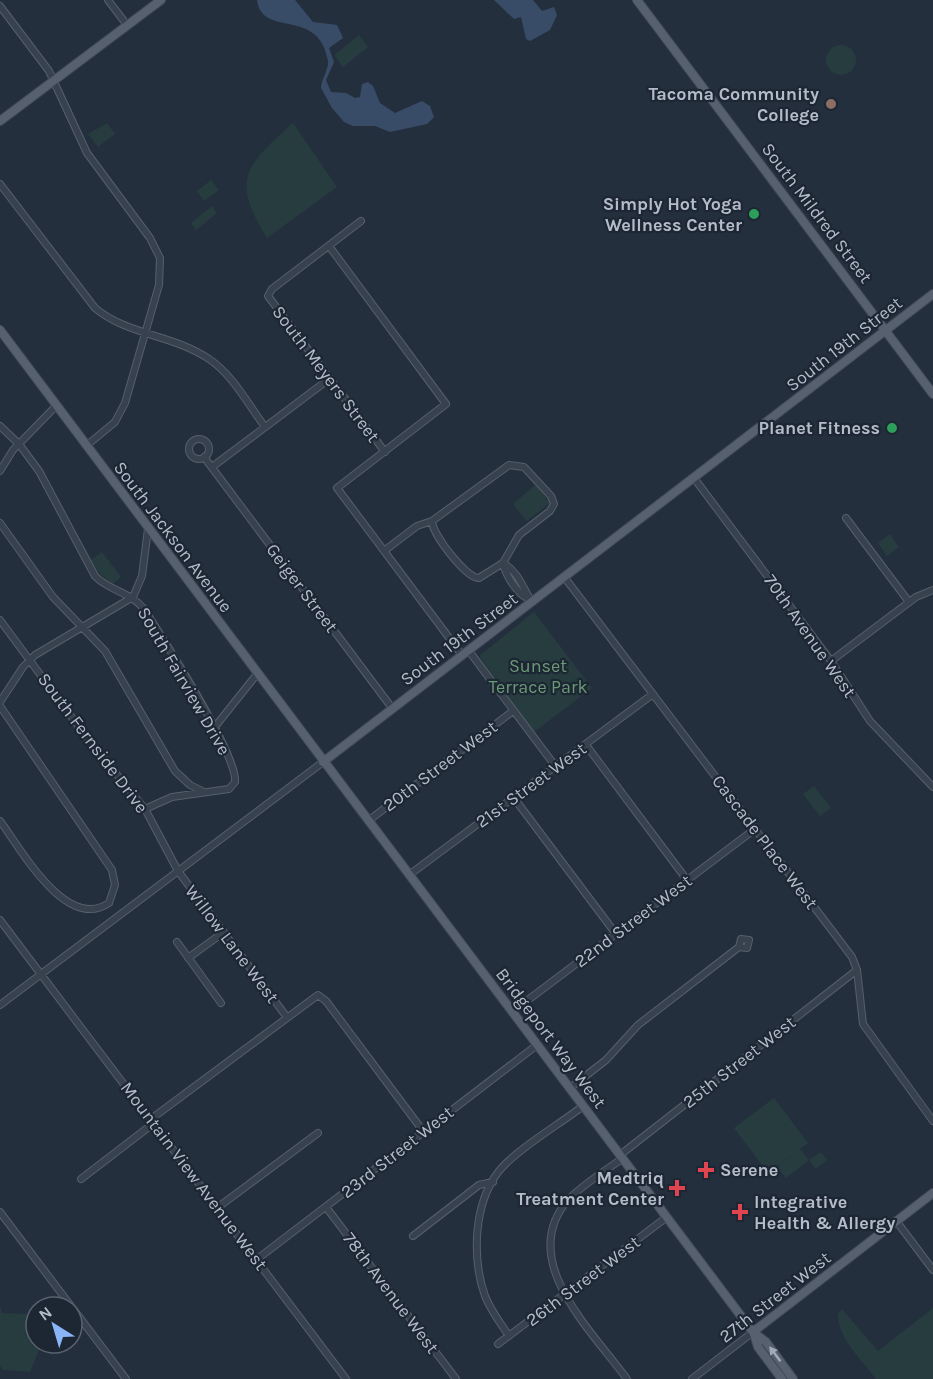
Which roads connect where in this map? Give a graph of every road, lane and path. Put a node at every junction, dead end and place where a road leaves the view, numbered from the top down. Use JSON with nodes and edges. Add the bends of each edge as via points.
{"nodes":[{"id":1,"x":108,"y":0,"type":"edge"},
{"id":2,"x":161,"y":0,"type":"edge"},
{"id":3,"x":637,"y":0,"type":"edge"},
{"id":4,"x":0,"y":6,"type":"edge"},
{"id":5,"x":127,"y":26,"type":"junction"},
{"id":6,"x":54,"y":80,"type":"junction"},
{"id":7,"x":0,"y":121,"type":"edge"},
{"id":8,"x":0,"y":184,"type":"edge"},
{"id":9,"x":361,"y":221,"type":"dead end"},
{"id":10,"x":329,"y":246,"type":"junction"},
{"id":11,"x":933,"y":294,"type":"edge"},
{"id":12,"x":0,"y":330,"type":"edge"},
{"id":13,"x":886,"y":331,"type":"junction"},
{"id":14,"x":146,"y":333,"type":"junction"},
{"id":15,"x":329,"y":379,"type":"junction"},
{"id":16,"x":933,"y":394,"type":"edge"},
{"id":17,"x":56,"y":406,"type":"junction"},
{"id":18,"x":0,"y":426,"type":"edge"},
{"id":19,"x":265,"y":427,"type":"junction"},
{"id":20,"x":19,"y":444,"type":"junction"},
{"id":21,"x":86,"y":446,"type":"junction"},
{"id":22,"x":385,"y":452,"type":"junction"},
{"id":23,"x":204,"y":457,"type":"dead end"},
{"id":24,"x":212,"y":467,"type":"junction"},
{"id":25,"x":0,"y":471,"type":"edge"},
{"id":26,"x":694,"y":478,"type":"junction"},
{"id":27,"x":846,"y":518,"type":"dead end"},
{"id":28,"x":432,"y":521,"type":"junction"},
{"id":29,"x":0,"y":523,"type":"edge"},
{"id":30,"x":148,"y":528,"type":"junction"},
{"id":31,"x":384,"y":550,"type":"junction"},
{"id":32,"x":503,"y":564,"type":"junction"},
{"id":33,"x":565,"y":578,"type":"junction"},
{"id":34,"x":933,"y":590,"type":"edge"},
{"id":35,"x":132,"y":597,"type":"junction"},
{"id":36,"x":531,"y":601,"type":"junction"},
{"id":37,"x":909,"y":602,"type":"junction"},
{"id":38,"x":0,"y":620,"type":"edge"},
{"id":39,"x":82,"y":629,"type":"junction"},
{"id":40,"x":466,"y":653,"type":"junction"},
{"id":41,"x":30,"y":659,"type":"junction"},
{"id":42,"x":831,"y":661,"type":"junction"},
{"id":43,"x":257,"y":674,"type":"junction"},
{"id":44,"x":653,"y":694,"type":"junction"},
{"id":45,"x":0,"y":704,"type":"edge"},
{"id":46,"x":392,"y":708,"type":"junction"},
{"id":47,"x":513,"y":711,"type":"junction"},
{"id":48,"x":214,"y":728,"type":"junction"},
{"id":49,"x":586,"y":745,"type":"junction"},
{"id":50,"x":323,"y":762,"type":"junction"},
{"id":51,"x":556,"y":767,"type":"junction"},
{"id":52,"x":933,"y":787,"type":"edge"},
{"id":53,"x":205,"y":793,"type":"junction"},
{"id":54,"x":514,"y":798,"type":"junction"},
{"id":55,"x":144,"y":809,"type":"junction"},
{"id":56,"x":0,"y":821,"type":"edge"},
{"id":57,"x":368,"y":821,"type":"junction"},
{"id":58,"x":754,"y":829,"type":"junction"},
{"id":59,"x":178,"y":871,"type":"junction"},
{"id":60,"x":409,"y":875,"type":"junction"},
{"id":61,"x":687,"y":880,"type":"junction"},
{"id":62,"x":109,"y":903,"type":"junction"},
{"id":63,"x":119,"y":915,"type":"junction"},
{"id":64,"x":0,"y":920,"type":"edge"},
{"id":65,"x":224,"y":932,"type":"junction"},
{"id":66,"x":616,"y":934,"type":"junction"},
{"id":67,"x":177,"y":942,"type":"dead end"},
{"id":68,"x":739,"y":947,"type":"dead end"},
{"id":69,"x":188,"y":958,"type":"junction"},
{"id":70,"x":857,"y":970,"type":"junction"},
{"id":71,"x":42,"y":974,"type":"junction"},
{"id":72,"x":221,"y":1003,"type":"dead end"},
{"id":73,"x":0,"y":1005,"type":"edge"},
{"id":74,"x":512,"y":1012,"type":"junction"},
{"id":75,"x":286,"y":1016,"type":"junction"},
{"id":76,"x":537,"y":1045,"type":"junction"},
{"id":77,"x":570,"y":1088,"type":"junction"},
{"id":78,"x":584,"y":1106,"type":"junction"},
{"id":79,"x":152,"y":1121,"type":"junction"},
{"id":80,"x":933,"y":1121,"type":"edge"},
{"id":81,"x":423,"y":1131,"type":"junction"},
{"id":82,"x":318,"y":1133,"type":"dead end"},
{"id":83,"x":622,"y":1156,"type":"junction"},
{"id":84,"x":81,"y":1179,"type":"dead end"},
{"id":85,"x":492,"y":1182,"type":"junction"},
{"id":86,"x":933,"y":1193,"type":"edge"},
{"id":87,"x":326,"y":1207,"type":"junction"},
{"id":88,"x":217,"y":1208,"type":"junction"},
{"id":89,"x":0,"y":1212,"type":"edge"},
{"id":90,"x":667,"y":1217,"type":"junction"},
{"id":91,"x":897,"y":1222,"type":"junction"},
{"id":92,"x":413,"y":1236,"type":"dead end"},
{"id":93,"x":256,"y":1260,"type":"junction"},
{"id":94,"x":933,"y":1270,"type":"edge"},
{"id":95,"x":565,"y":1294,"type":"junction"},
{"id":96,"x":753,"y":1332,"type":"junction"},
{"id":97,"x":509,"y":1336,"type":"junction"},
{"id":98,"x":498,"y":1344,"type":"dead end"},
{"id":99,"x":126,"y":1379,"type":"edge"},
{"id":100,"x":346,"y":1379,"type":"edge"},
{"id":101,"x":456,"y":1379,"type":"edge"},
{"id":102,"x":627,"y":1379,"type":"edge"},
{"id":103,"x":692,"y":1379,"type":"edge"},
{"id":104,"x":782,"y":1379,"type":"edge"},
{"id":105,"x":793,"y":1379,"type":"edge"}],
"edges":[{"from":1,"to":5,"type":"street"},
{"from":2,"to":5,"type":"main road"},
{"from":3,"to":13,"type":"main road","name":"South Mildred Street"},
{"from":4,"to":6,"type":"street"},
{"from":5,"to":6,"type":"main road"},
{"from":6,"to":7,"type":"main road"},
{"from":6,"to":14,"type":"street","via":[[87,153],[158,251],[160,279]]},
{"from":8,"to":14,"type":"street","via":[[89,302],[109,318]]},
{"from":9,"to":10,"type":"street"},
{"from":10,"to":15,"type":"street","name":"South Meyers Street","via":[[268,295]]},
{"from":10,"to":22,"type":"street","via":[[446,404]]},
{"from":11,"to":13,"type":"main road","name":"South 19th Street"},
{"from":12,"to":17,"type":"main road","name":"South Jackson Avenue"},
{"from":13,"to":16,"type":"main road","name":"South Mildred Street"},
{"from":13,"to":26,"type":"main road","name":"South 19th Street"},
{"from":14,"to":19,"type":"street","via":[[210,359]]},
{"from":14,"to":21,"type":"street","via":[[120,415]]},
{"from":15,"to":19,"type":"street"},
{"from":15,"to":22,"type":"street","name":"South Meyers Street"},
{"from":17,"to":20,"type":"street"},
{"from":17,"to":21,"type":"main road","name":"South Jackson Avenue"},
{"from":18,"to":20,"type":"street","name":"South Fairview Drive"},
{"from":19,"to":24,"type":"street"},
{"from":20,"to":25,"type":"street"},
{"from":20,"to":35,"type":"street","name":"South Fairview Drive","via":[[48,487],[94,576]]},
{"from":21,"to":30,"type":"main road","name":"South Jackson Avenue"},
{"from":22,"to":31,"type":"street","via":[[337,488]]},
{"from":23,"to":24,"type":"street","name":"Geiger Street"},
{"from":24,"to":46,"type":"street","name":"Geiger Street"},
{"from":26,"to":33,"type":"main road","name":"South 19th Street"},
{"from":26,"to":42,"type":"street","name":"70th Avenue West"},
{"from":27,"to":37,"type":"street"},
{"from":28,"to":31,"type":"street","via":[[417,526]]},
{"from":28,"to":32,"type":"street","via":[[435,531],[472,578],[481,578]]},
{"from":28,"to":32,"type":"street","via":[[505,467],[524,466],[554,504],[519,535]]},
{"from":29,"to":39,"type":"street","via":[[53,597]]},
{"from":30,"to":35,"type":"street","via":[[142,576]]},
{"from":30,"to":43,"type":"main road","name":"South Jackson Avenue"},
{"from":31,"to":40,"type":"street"},
{"from":32,"to":36,"type":"street","via":[[510,567]]},
{"from":33,"to":36,"type":"main road","name":"South 19th Street"},
{"from":33,"to":44,"type":"street","name":"Cascade Place West"},
{"from":34,"to":37,"type":"street"},
{"from":35,"to":39,"type":"street"},
{"from":35,"to":48,"type":"street","name":"South Fairview Drive","via":[[156,629]]},
{"from":36,"to":40,"type":"main road","name":"South 19th Street"},
{"from":37,"to":42,"type":"street"},
{"from":38,"to":41,"type":"street","name":"South Fernside Drive"},
{"from":39,"to":41,"type":"street"},
{"from":39,"to":53,"type":"street","via":[[107,654],[175,771]]},
{"from":40,"to":46,"type":"main road","name":"South 19th Street"},
{"from":40,"to":47,"type":"street"},
{"from":41,"to":45,"type":"street"},
{"from":41,"to":55,"type":"street","name":"South Fernside Drive"},
{"from":42,"to":52,"type":"street","name":"70th Avenue West","via":[[870,721]]},
{"from":43,"to":48,"type":"street"},
{"from":43,"to":50,"type":"main road","name":"South Jackson Avenue"},
{"from":44,"to":49,"type":"street","name":"21st Street West"},
{"from":44,"to":58,"type":"street","name":"Cascade Place West"},
{"from":45,"to":62,"type":"street","via":[[112,870],[116,885]]},
{"from":46,"to":50,"type":"main road","name":"South 19th Street"},
{"from":47,"to":51,"type":"street"},
{"from":47,"to":57,"type":"street","name":"20th Street West"},
{"from":48,"to":53,"type":"street","name":"South Fairview Drive","via":[[235,773],[235,783],[230,788]]},
{"from":49,"to":51,"type":"street","name":"21st Street West"},
{"from":49,"to":61,"type":"street"},
{"from":50,"to":57,"type":"main road","name":"Bridgeport Way West"},
{"from":50,"to":59,"type":"street","name":"South 19th Street"},
{"from":51,"to":54,"type":"street","name":"21st Street West"},
{"from":53,"to":55,"type":"street","via":[[172,797]]},
{"from":54,"to":60,"type":"street","name":"21st Street West"},
{"from":54,"to":66,"type":"street"},
{"from":55,"to":59,"type":"street","name":"South Fernside Drive"},
{"from":56,"to":62,"type":"street","via":[[62,900],[95,909]]},
{"from":57,"to":60,"type":"main road","name":"Bridgeport Way West"},
{"from":58,"to":61,"type":"street","name":"22nd Street West"},
{"from":58,"to":70,"type":"street","name":"Cascade Place West","via":[[847,950]]},
{"from":59,"to":63,"type":"street","name":"South 19th Street"},
{"from":59,"to":65,"type":"street","name":"Willow Lane West"},
{"from":60,"to":74,"type":"main road","name":"Bridgeport Way West"},
{"from":61,"to":66,"type":"street","name":"22nd Street West"},
{"from":62,"to":63,"type":"street"},
{"from":63,"to":71,"type":"street","name":"South 19th Street"},
{"from":64,"to":71,"type":"street","name":"Mountain View Avenue West"},
{"from":65,"to":69,"type":"street"},
{"from":65,"to":75,"type":"street","name":"Willow Lane West"},
{"from":66,"to":74,"type":"street","name":"22nd Street West"},
{"from":67,"to":69,"type":"street"},
{"from":68,"to":77,"type":"street","via":[[638,1025],[606,1060]]},
{"from":69,"to":72,"type":"street"},
{"from":70,"to":80,"type":"street","name":"Cascade Place West","via":[[862,1024]]},
{"from":70,"to":83,"type":"street","name":"25th Street West"},
{"from":71,"to":73,"type":"street","name":"South 19th Street"},
{"from":71,"to":79,"type":"street","name":"Mountain View Avenue West"},
{"from":74,"to":76,"type":"main road","name":"Bridgeport Way West"},
{"from":75,"to":79,"type":"street"},
{"from":75,"to":81,"type":"street","via":[[320,995]]},
{"from":76,"to":77,"type":"main road","name":"Bridgeport Way West"},
{"from":76,"to":81,"type":"street","name":"23rd Street West"},
{"from":77,"to":78,"type":"main road","name":"Bridgeport Way West"},
{"from":78,"to":83,"type":"main road","name":"Bridgeport Way West"},
{"from":78,"to":85,"type":"street","via":[[511,1160]]},
{"from":79,"to":84,"type":"street"},
{"from":79,"to":88,"type":"street","name":"Mountain View Avenue West"},
{"from":81,"to":87,"type":"street","name":"23rd Street West"},
{"from":82,"to":88,"type":"street"},
{"from":83,"to":90,"type":"main road","name":"Bridgeport Way West"},
{"from":83,"to":95,"type":"street","name":"25th Street West","via":[[570,1198],[555,1221],[550,1255]]},
{"from":85,"to":92,"type":"street","via":[[479,1185]]},
{"from":85,"to":97,"type":"street","via":[[479,1228],[478,1261],[486,1299]]},
{"from":86,"to":91,"type":"main road","name":"27th Street West"},
{"from":87,"to":93,"type":"street","name":"23rd Street West"},
{"from":87,"to":101,"type":"street","name":"78th Avenue West"},
{"from":88,"to":93,"type":"street","name":"Mountain View Avenue West"},
{"from":89,"to":99,"type":"street"},
{"from":90,"to":95,"type":"street","name":"26th Street West"},
{"from":90,"to":96,"type":"main road","name":"Bridgeport Way West"},
{"from":91,"to":94,"type":"street"},
{"from":91,"to":96,"type":"main road","name":"27th Street West"},
{"from":93,"to":100,"type":"street","name":"Mountain View Avenue West"},
{"from":95,"to":97,"type":"street","name":"26th Street West"},
{"from":95,"to":102,"type":"street","name":"25th Street West"},
{"from":96,"to":103,"type":"street","name":"27th Street West"},
{"from":96,"to":104,"type":"main road","name":"Bridgeport Way West","via":[[758,1347]]},
{"from":105,"to":96,"type":"main road","name":"Bridgeport Way West","one_way":true,"via":[[766,1342]]},
{"from":97,"to":98,"type":"street","name":"26th Street West"}]}
